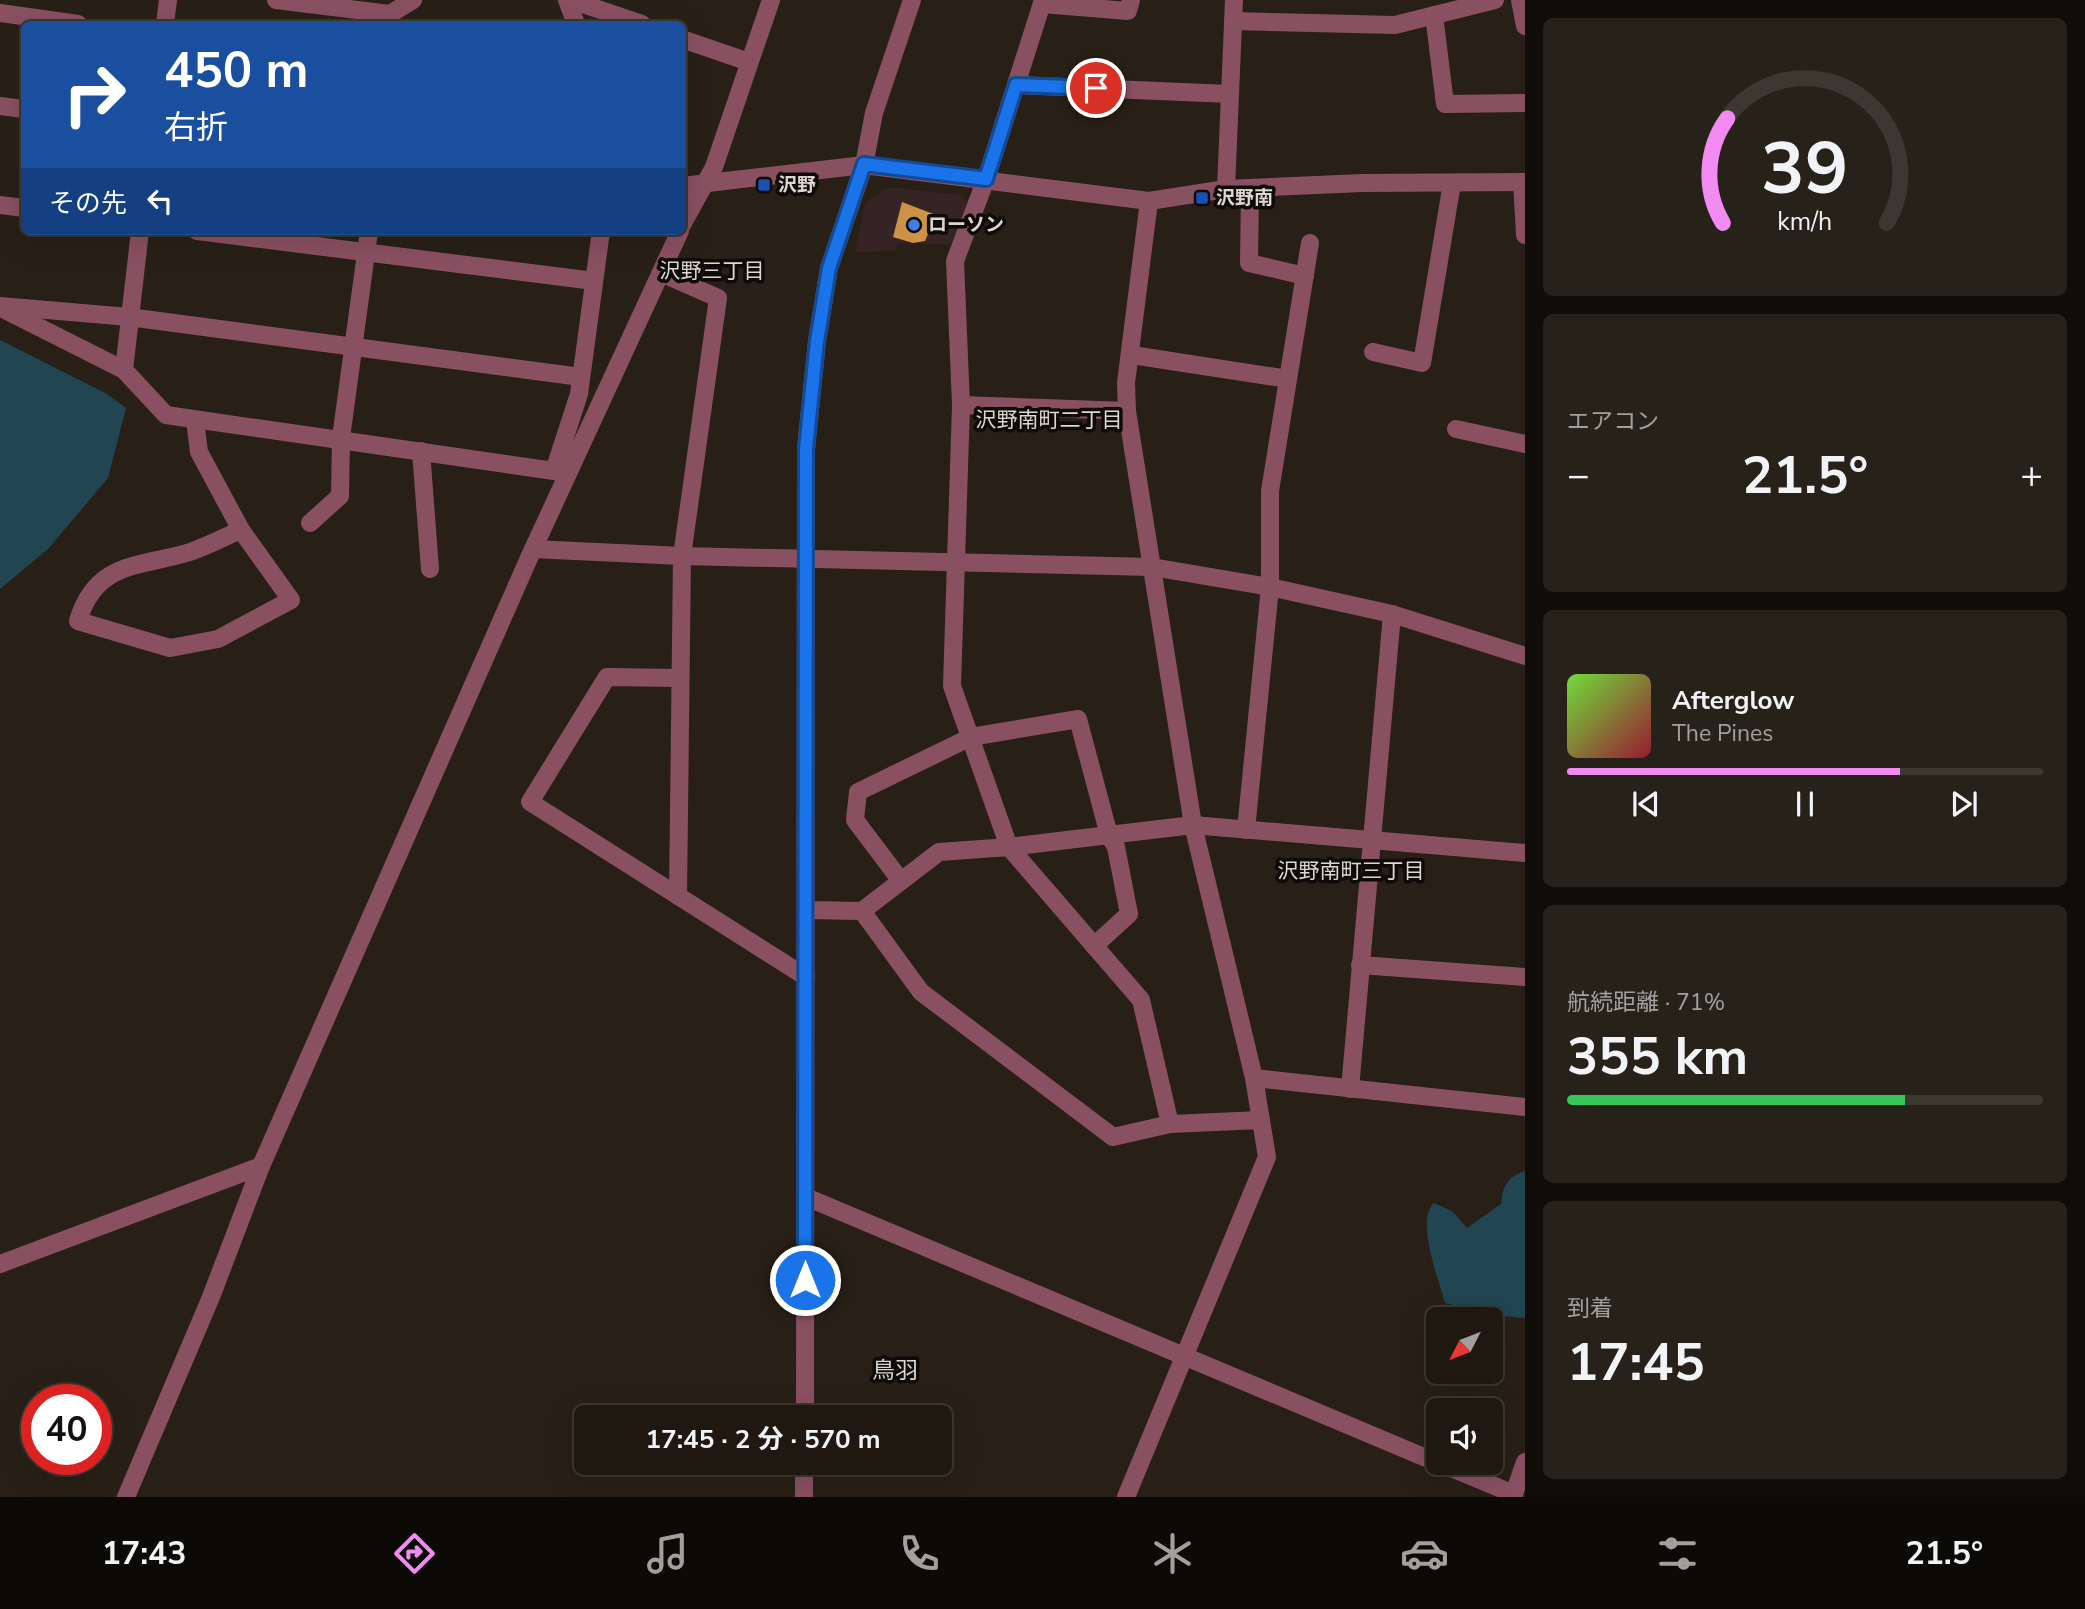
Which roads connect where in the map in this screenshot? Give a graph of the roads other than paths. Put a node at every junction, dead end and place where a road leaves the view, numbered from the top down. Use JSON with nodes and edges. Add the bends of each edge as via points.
{"nodes":[{"id":1,"x":168,"y":0,"type":"edge"},
{"id":2,"x":276,"y":0,"type":"edge"},
{"id":3,"x":413,"y":0,"type":"edge"},
{"id":4,"x":569,"y":0,"type":"edge"},
{"id":5,"x":771,"y":0,"type":"edge"},
{"id":6,"x":912,"y":0,"type":"edge"},
{"id":7,"x":1131,"y":0,"type":"edge"},
{"id":8,"x":1234,"y":0,"type":"edge"},
{"id":9,"x":1495,"y":0,"type":"edge"},
{"id":10,"x":1520,"y":0,"type":"edge"},
{"id":11,"x":301,"y":1,"type":"edge"},
{"id":12,"x":1043,"y":2,"type":"edge"},
{"id":13,"x":0,"y":13,"type":"edge"},
{"id":14,"x":391,"y":13,"type":"edge"},
{"id":15,"x":1434,"y":15,"type":"junction"},
{"id":16,"x":57,"y":21,"type":"edge"},
{"id":17,"x":165,"y":21,"type":"edge"},
{"id":18,"x":575,"y":21,"type":"edge"},
{"id":19,"x":633,"y":21,"type":"edge"},
{"id":20,"x":1233,"y":21,"type":"junction"},
{"id":21,"x":1525,"y":26,"type":"edge"},
{"id":22,"x":686,"y":40,"type":"edge"},
{"id":23,"x":749,"y":62,"type":"junction"},
{"id":24,"x":1016,"y":85,"type":"junction"},
{"id":25,"x":1230,"y":94,"type":"junction"},
{"id":26,"x":1525,"y":103,"type":"edge"},
{"id":27,"x":0,"y":106,"type":"edge"},
{"id":28,"x":21,"y":109,"type":"edge"},
{"id":29,"x":864,"y":164,"type":"junction"},
{"id":30,"x":986,"y":179,"type":"junction"},
{"id":31,"x":1523,"y":182,"type":"edge"},
{"id":32,"x":1452,"y":183,"type":"junction"},
{"id":33,"x":692,"y":186,"type":"edge"},
{"id":34,"x":1250,"y":188,"type":"junction"},
{"id":35,"x":1226,"y":189,"type":"junction"},
{"id":36,"x":1149,"y":201,"type":"junction"},
{"id":37,"x":0,"y":205,"type":"edge"},
{"id":38,"x":21,"y":208,"type":"edge"},
{"id":39,"x":686,"y":209,"type":"edge"},
{"id":40,"x":139,"y":235,"type":"edge"},
{"id":41,"x":229,"y":235,"type":"edge"},
{"id":42,"x":369,"y":235,"type":"edge"},
{"id":43,"x":600,"y":235,"type":"edge"},
{"id":44,"x":678,"y":235,"type":"edge"},
{"id":45,"x":1525,"y":235,"type":"edge"},
{"id":46,"x":1310,"y":243,"type":"dead end"},
{"id":47,"x":367,"y":252,"type":"junction"},
{"id":48,"x":661,"y":273,"type":"junction"},
{"id":49,"x":1305,"y":276,"type":"junction"},
{"id":50,"x":594,"y":281,"type":"junction"},
{"id":51,"x":0,"y":307,"type":"edge"},
{"id":52,"x":129,"y":317,"type":"junction"},
{"id":53,"x":354,"y":346,"type":"junction"},
{"id":54,"x":1373,"y":352,"type":"dead end"},
{"id":55,"x":1132,"y":355,"type":"junction"},
{"id":56,"x":124,"y":370,"type":"junction"},
{"id":57,"x":581,"y":377,"type":"junction"},
{"id":58,"x":1288,"y":379,"type":"junction"},
{"id":59,"x":961,"y":405,"type":"junction"},
{"id":60,"x":1127,"y":411,"type":"junction"},
{"id":61,"x":195,"y":420,"type":"junction"},
{"id":62,"x":1457,"y":429,"type":"dead end"},
{"id":63,"x":341,"y":438,"type":"junction"},
{"id":64,"x":1525,"y":444,"type":"edge"},
{"id":65,"x":421,"y":451,"type":"junction"},
{"id":66,"x":561,"y":472,"type":"junction"},
{"id":67,"x":310,"y":523,"type":"dead end"},
{"id":68,"x":241,"y":530,"type":"junction"},
{"id":69,"x":533,"y":549,"type":"junction"},
{"id":70,"x":682,"y":556,"type":"junction"},
{"id":71,"x":807,"y":559,"type":"junction"},
{"id":72,"x":957,"y":563,"type":"junction"},
{"id":73,"x":1152,"y":567,"type":"junction"},
{"id":74,"x":430,"y":569,"type":"dead end"},
{"id":75,"x":1270,"y":587,"type":"junction"},
{"id":76,"x":1392,"y":614,"type":"junction"},
{"id":77,"x":1525,"y":656,"type":"edge"},
{"id":78,"x":680,"y":678,"type":"junction"},
{"id":79,"x":971,"y":737,"type":"junction"},
{"id":80,"x":1193,"y":825,"type":"junction"},
{"id":81,"x":1245,"y":830,"type":"junction"},
{"id":82,"x":1109,"y":835,"type":"junction"},
{"id":83,"x":1371,"y":841,"type":"junction"},
{"id":84,"x":1009,"y":847,"type":"junction"},
{"id":85,"x":1525,"y":853,"type":"edge"},
{"id":86,"x":901,"y":881,"type":"junction"},
{"id":87,"x":678,"y":896,"type":"junction"},
{"id":88,"x":806,"y":910,"type":"junction"},
{"id":89,"x":862,"y":911,"type":"junction"},
{"id":90,"x":1094,"y":946,"type":"junction"},
{"id":91,"x":1360,"y":965,"type":"junction"},
{"id":92,"x":806,"y":977,"type":"junction"},
{"id":93,"x":1525,"y":977,"type":"edge"},
{"id":94,"x":1254,"y":1078,"type":"junction"},
{"id":95,"x":1350,"y":1089,"type":"junction"},
{"id":96,"x":1525,"y":1107,"type":"edge"},
{"id":97,"x":1261,"y":1120,"type":"junction"},
{"id":98,"x":1170,"y":1124,"type":"junction"},
{"id":99,"x":261,"y":1166,"type":"junction"},
{"id":100,"x":806,"y":1197,"type":"junction"},
{"id":101,"x":0,"y":1264,"type":"edge"},
{"id":102,"x":1186,"y":1357,"type":"junction"},
{"id":103,"x":804,"y":1405,"type":"edge"},
{"id":104,"x":1426,"y":1458,"type":"edge"},
{"id":105,"x":1525,"y":1462,"type":"edge"},
{"id":106,"x":804,"y":1475,"type":"edge"},
{"id":107,"x":1467,"y":1475,"type":"edge"},
{"id":108,"x":1513,"y":1495,"type":"edge"},
{"id":109,"x":127,"y":1497,"type":"edge"},
{"id":110,"x":804,"y":1497,"type":"edge"},
{"id":111,"x":1126,"y":1497,"type":"edge"}],
"edges":[{"from":1,"to":17,"type":"street"},
{"from":2,"to":11,"type":"street"},
{"from":3,"to":14,"type":"street"},
{"from":4,"to":18,"type":"street"},
{"from":4,"to":19,"type":"street"},
{"from":5,"to":23,"type":"street"},
{"from":6,"to":29,"type":"street","via":[[874,113]]},
{"from":7,"to":12,"type":"street","via":[[1128,11]]},
{"from":8,"to":20,"type":"street"},
{"from":9,"to":15,"type":"street"},
{"from":10,"to":21,"type":"street"},
{"from":11,"to":14,"type":"street"},
{"from":12,"to":24,"type":"street"},
{"from":13,"to":16,"type":"street"},
{"from":15,"to":20,"type":"street","via":[[1395,25]]},
{"from":15,"to":26,"type":"street","via":[[1445,104]]},
{"from":20,"to":25,"type":"street"},
{"from":22,"to":23,"type":"street"},
{"from":23,"to":33,"type":"street","via":[[714,167]]},
{"from":24,"to":25,"type":"street"},
{"from":24,"to":30,"type":"street"},
{"from":25,"to":35,"type":"street"},
{"from":27,"to":28,"type":"street"},
{"from":29,"to":30,"type":"street"},
{"from":29,"to":33,"type":"street"},
{"from":29,"to":71,"type":"street","via":[[829,268],[817,341],[806,449]]},
{"from":30,"to":36,"type":"street"},
{"from":30,"to":59,"type":"street","via":[[955,261]]},
{"from":31,"to":32,"type":"street"},
{"from":31,"to":45,"type":"street"},
{"from":32,"to":34,"type":"street"},
{"from":32,"to":54,"type":"street","via":[[1422,363]]},
{"from":33,"to":39,"type":"street"},
{"from":34,"to":35,"type":"street"},
{"from":34,"to":49,"type":"street","via":[[1249,263]]},
{"from":35,"to":36,"type":"street"},
{"from":36,"to":55,"type":"street"},
{"from":37,"to":38,"type":"street"},
{"from":40,"to":52,"type":"street"},
{"from":41,"to":47,"type":"street"},
{"from":42,"to":47,"type":"street"},
{"from":43,"to":50,"type":"street"},
{"from":44,"to":48,"type":"street"},
{"from":46,"to":49,"type":"street"},
{"from":47,"to":50,"type":"street"},
{"from":47,"to":53,"type":"street"},
{"from":48,"to":66,"type":"street"},
{"from":48,"to":70,"type":"street","via":[[718,298]]},
{"from":49,"to":58,"type":"street"},
{"from":50,"to":57,"type":"street"},
{"from":51,"to":52,"type":"street"},
{"from":51,"to":56,"type":"street"},
{"from":52,"to":53,"type":"street"},
{"from":52,"to":56,"type":"street"},
{"from":53,"to":57,"type":"street"},
{"from":53,"to":63,"type":"street"},
{"from":55,"to":58,"type":"street"},
{"from":55,"to":60,"type":"street"},
{"from":56,"to":61,"type":"street","via":[[166,415]]},
{"from":57,"to":66,"type":"street"},
{"from":58,"to":75,"type":"street","via":[[1270,491]]},
{"from":59,"to":60,"type":"street"},
{"from":59,"to":72,"type":"street"},
{"from":60,"to":73,"type":"street"},
{"from":61,"to":63,"type":"street"},
{"from":61,"to":68,"type":"street","via":[[199,452]]},
{"from":62,"to":64,"type":"street"},
{"from":63,"to":65,"type":"street"},
{"from":63,"to":67,"type":"street","via":[[340,496]]},
{"from":65,"to":66,"type":"street"},
{"from":65,"to":74,"type":"street"},
{"from":66,"to":69,"type":"street"},
{"from":68,"to":68,"type":"street","via":[[291,600],[218,639],[170,648],[78,621],[84,600],[123,566],[190,552]]},
{"from":69,"to":70,"type":"street"},
{"from":69,"to":99,"type":"street"},
{"from":70,"to":71,"type":"street"},
{"from":70,"to":78,"type":"street"},
{"from":71,"to":72,"type":"street"},
{"from":71,"to":88,"type":"street"},
{"from":72,"to":73,"type":"street"},
{"from":72,"to":79,"type":"street","via":[[952,686]]},
{"from":73,"to":75,"type":"street"},
{"from":73,"to":80,"type":"street"},
{"from":75,"to":76,"type":"street"},
{"from":75,"to":81,"type":"street"},
{"from":76,"to":77,"type":"street"},
{"from":76,"to":83,"type":"street"},
{"from":78,"to":87,"type":"street"},
{"from":78,"to":87,"type":"street","via":[[607,677],[530,802]]},
{"from":79,"to":82,"type":"street","via":[[1078,719]]},
{"from":79,"to":84,"type":"street"},
{"from":79,"to":86,"type":"street","via":[[858,792],[855,820]]},
{"from":80,"to":81,"type":"street"},
{"from":80,"to":82,"type":"street"},
{"from":80,"to":94,"type":"street"},
{"from":81,"to":83,"type":"street"},
{"from":82,"to":84,"type":"street"},
{"from":82,"to":90,"type":"street","via":[[1116,846],[1129,914]]},
{"from":83,"to":85,"type":"street"},
{"from":83,"to":91,"type":"street"},
{"from":84,"to":86,"type":"street","via":[[939,852]]},
{"from":84,"to":90,"type":"street"},
{"from":86,"to":89,"type":"street"},
{"from":87,"to":92,"type":"street"},
{"from":88,"to":89,"type":"street"},
{"from":88,"to":92,"type":"street"},
{"from":89,"to":98,"type":"street","via":[[921,992],[1113,1137]]},
{"from":90,"to":98,"type":"street","via":[[1141,1000]]},
{"from":91,"to":93,"type":"street"},
{"from":91,"to":95,"type":"street"},
{"from":92,"to":100,"type":"street"},
{"from":94,"to":95,"type":"street"},
{"from":94,"to":97,"type":"street"},
{"from":95,"to":96,"type":"street"},
{"from":97,"to":98,"type":"street"},
{"from":97,"to":102,"type":"street","via":[[1267,1157]]},
{"from":99,"to":101,"type":"street"},
{"from":99,"to":109,"type":"street"},
{"from":100,"to":102,"type":"street"},
{"from":100,"to":103,"type":"street"},
{"from":102,"to":104,"type":"street"},
{"from":102,"to":111,"type":"street"},
{"from":105,"to":108,"type":"street"},
{"from":106,"to":110,"type":"street"},
{"from":107,"to":108,"type":"street"}]}
